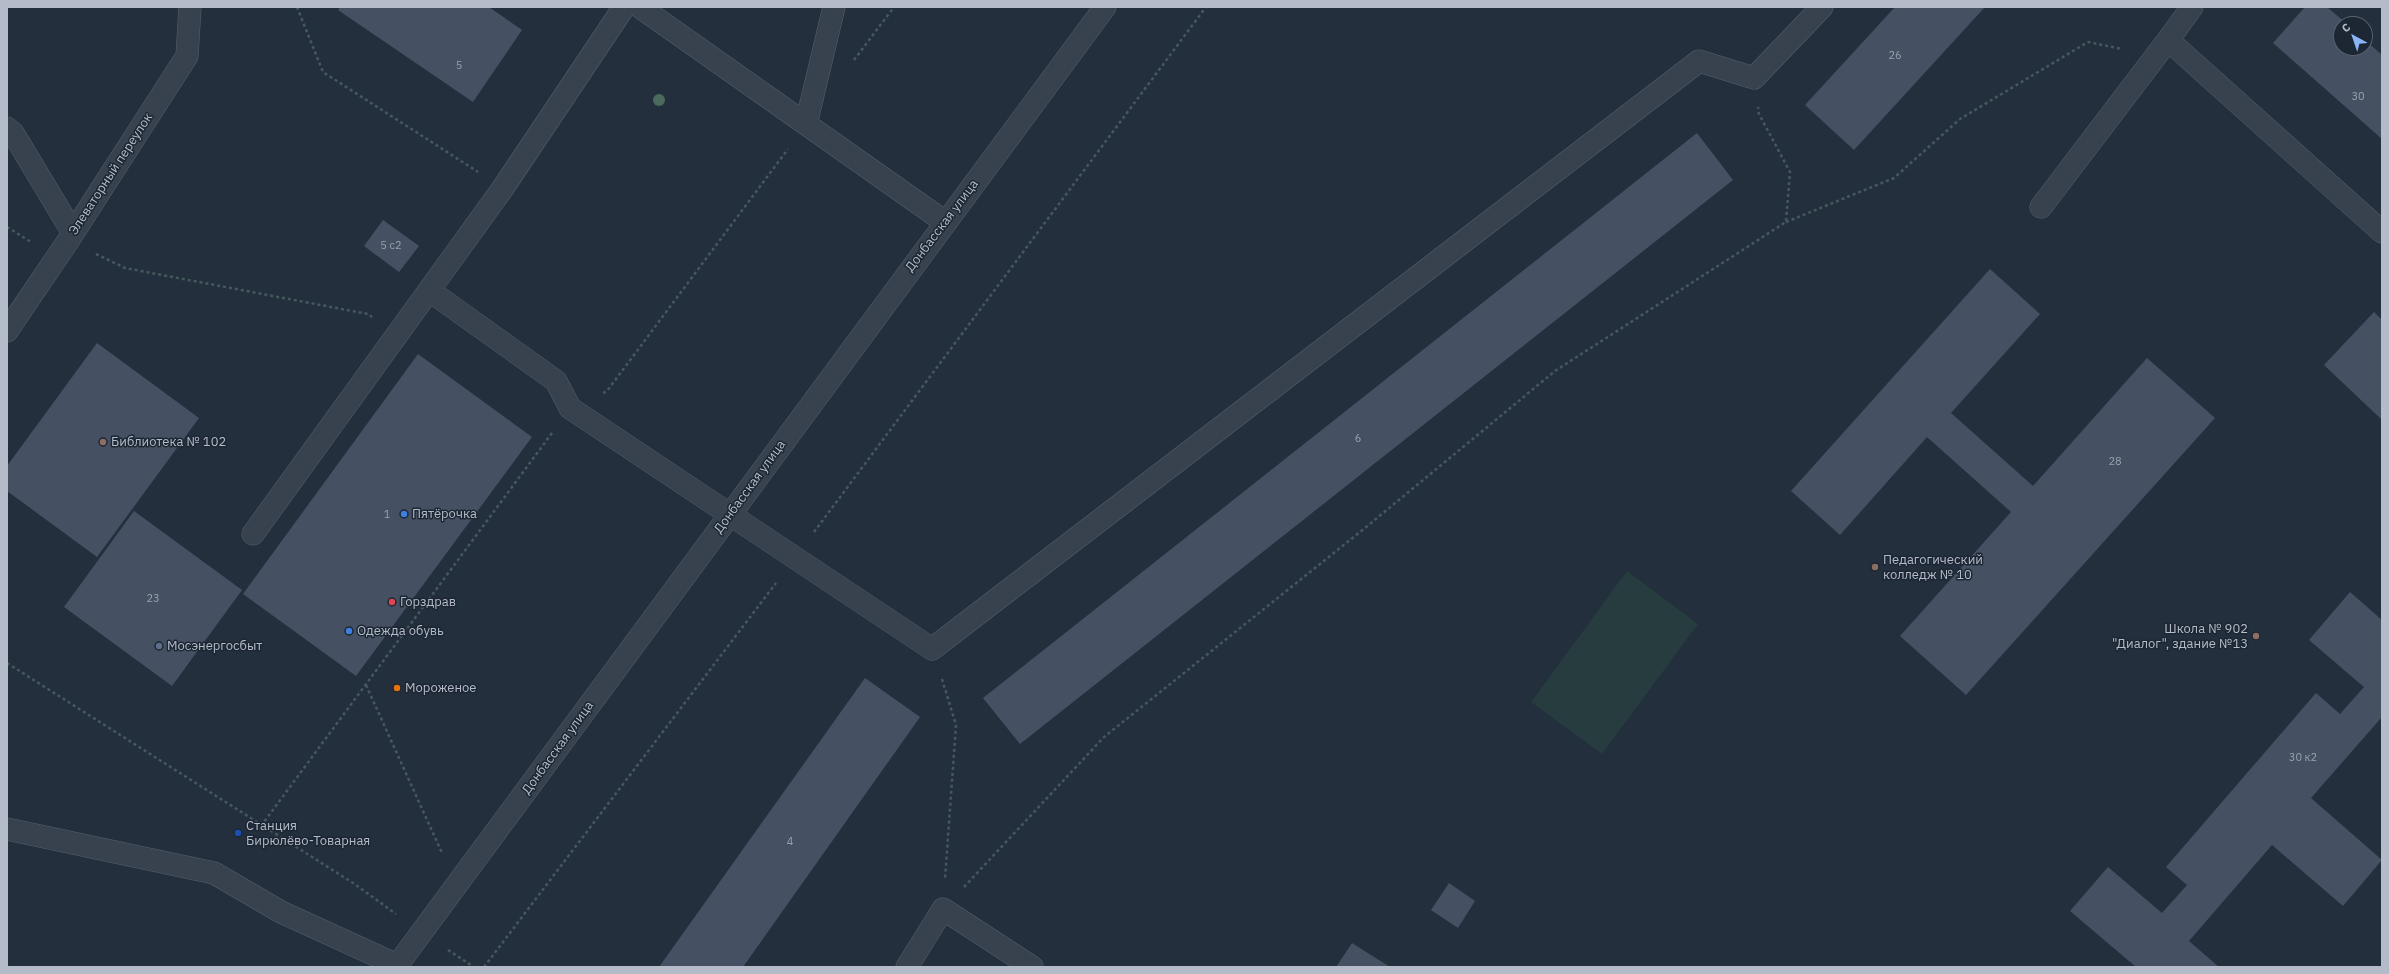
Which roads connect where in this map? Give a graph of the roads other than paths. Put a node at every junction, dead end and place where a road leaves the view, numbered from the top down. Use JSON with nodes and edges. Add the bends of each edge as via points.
{"nodes":[{"id":1,"x":190,"y":7,"type":"edge"},
{"id":2,"x":624,"y":7,"type":"edge"},
{"id":3,"x":640,"y":7,"type":"edge"},
{"id":4,"x":834,"y":7,"type":"edge"},
{"id":5,"x":1105,"y":7,"type":"edge"},
{"id":6,"x":1822,"y":7,"type":"edge"},
{"id":7,"x":2192,"y":7,"type":"edge"},
{"id":8,"x":2168,"y":40,"type":"junction"},
{"id":9,"x":806,"y":124,"type":"junction"},
{"id":10,"x":7,"y":128,"type":"edge"},
{"id":11,"x":2041,"y":207,"type":"dead end"},
{"id":12,"x":945,"y":222,"type":"junction"},
{"id":13,"x":2382,"y":232,"type":"edge"},
{"id":14,"x":71,"y":237,"type":"junction"},
{"id":15,"x":430,"y":291,"type":"junction"},
{"id":16,"x":7,"y":331,"type":"edge"},
{"id":17,"x":728,"y":515,"type":"junction"},
{"id":18,"x":253,"y":534,"type":"dead end"},
{"id":19,"x":7,"y":829,"type":"edge"},
{"id":20,"x":397,"y":966,"type":"edge"},
{"id":21,"x":907,"y":967,"type":"edge"},
{"id":22,"x":1032,"y":967,"type":"edge"}],
"edges":[{"from":1,"to":14,"type":"street","name":"Элеваторный переулок","via":[[187,56]]},
{"from":2,"to":15,"type":"street","via":[[503,188]]},
{"from":3,"to":9,"type":"street"},
{"from":4,"to":9,"type":"street"},
{"from":5,"to":12,"type":"street","name":"Донбасская улица"},
{"from":6,"to":17,"type":"street","via":[[1754,78],[1699,61],[932,649]]},
{"from":7,"to":8,"type":"street"},
{"from":8,"to":11,"type":"street"},
{"from":8,"to":13,"type":"street"},
{"from":9,"to":12,"type":"street"},
{"from":10,"to":14,"type":"street","via":[[13,133]]},
{"from":12,"to":17,"type":"street","name":"Донбасская улица"},
{"from":14,"to":16,"type":"street","name":"Элеваторный переулок"},
{"from":15,"to":17,"type":"street","via":[[556,381],[570,408]]},
{"from":15,"to":18,"type":"street"},
{"from":17,"to":20,"type":"street","name":"Донбасская улица"},
{"from":19,"to":20,"type":"street","via":[[214,873],[281,912]]},
{"from":21,"to":22,"type":"street","via":[[943,909]]}]}
